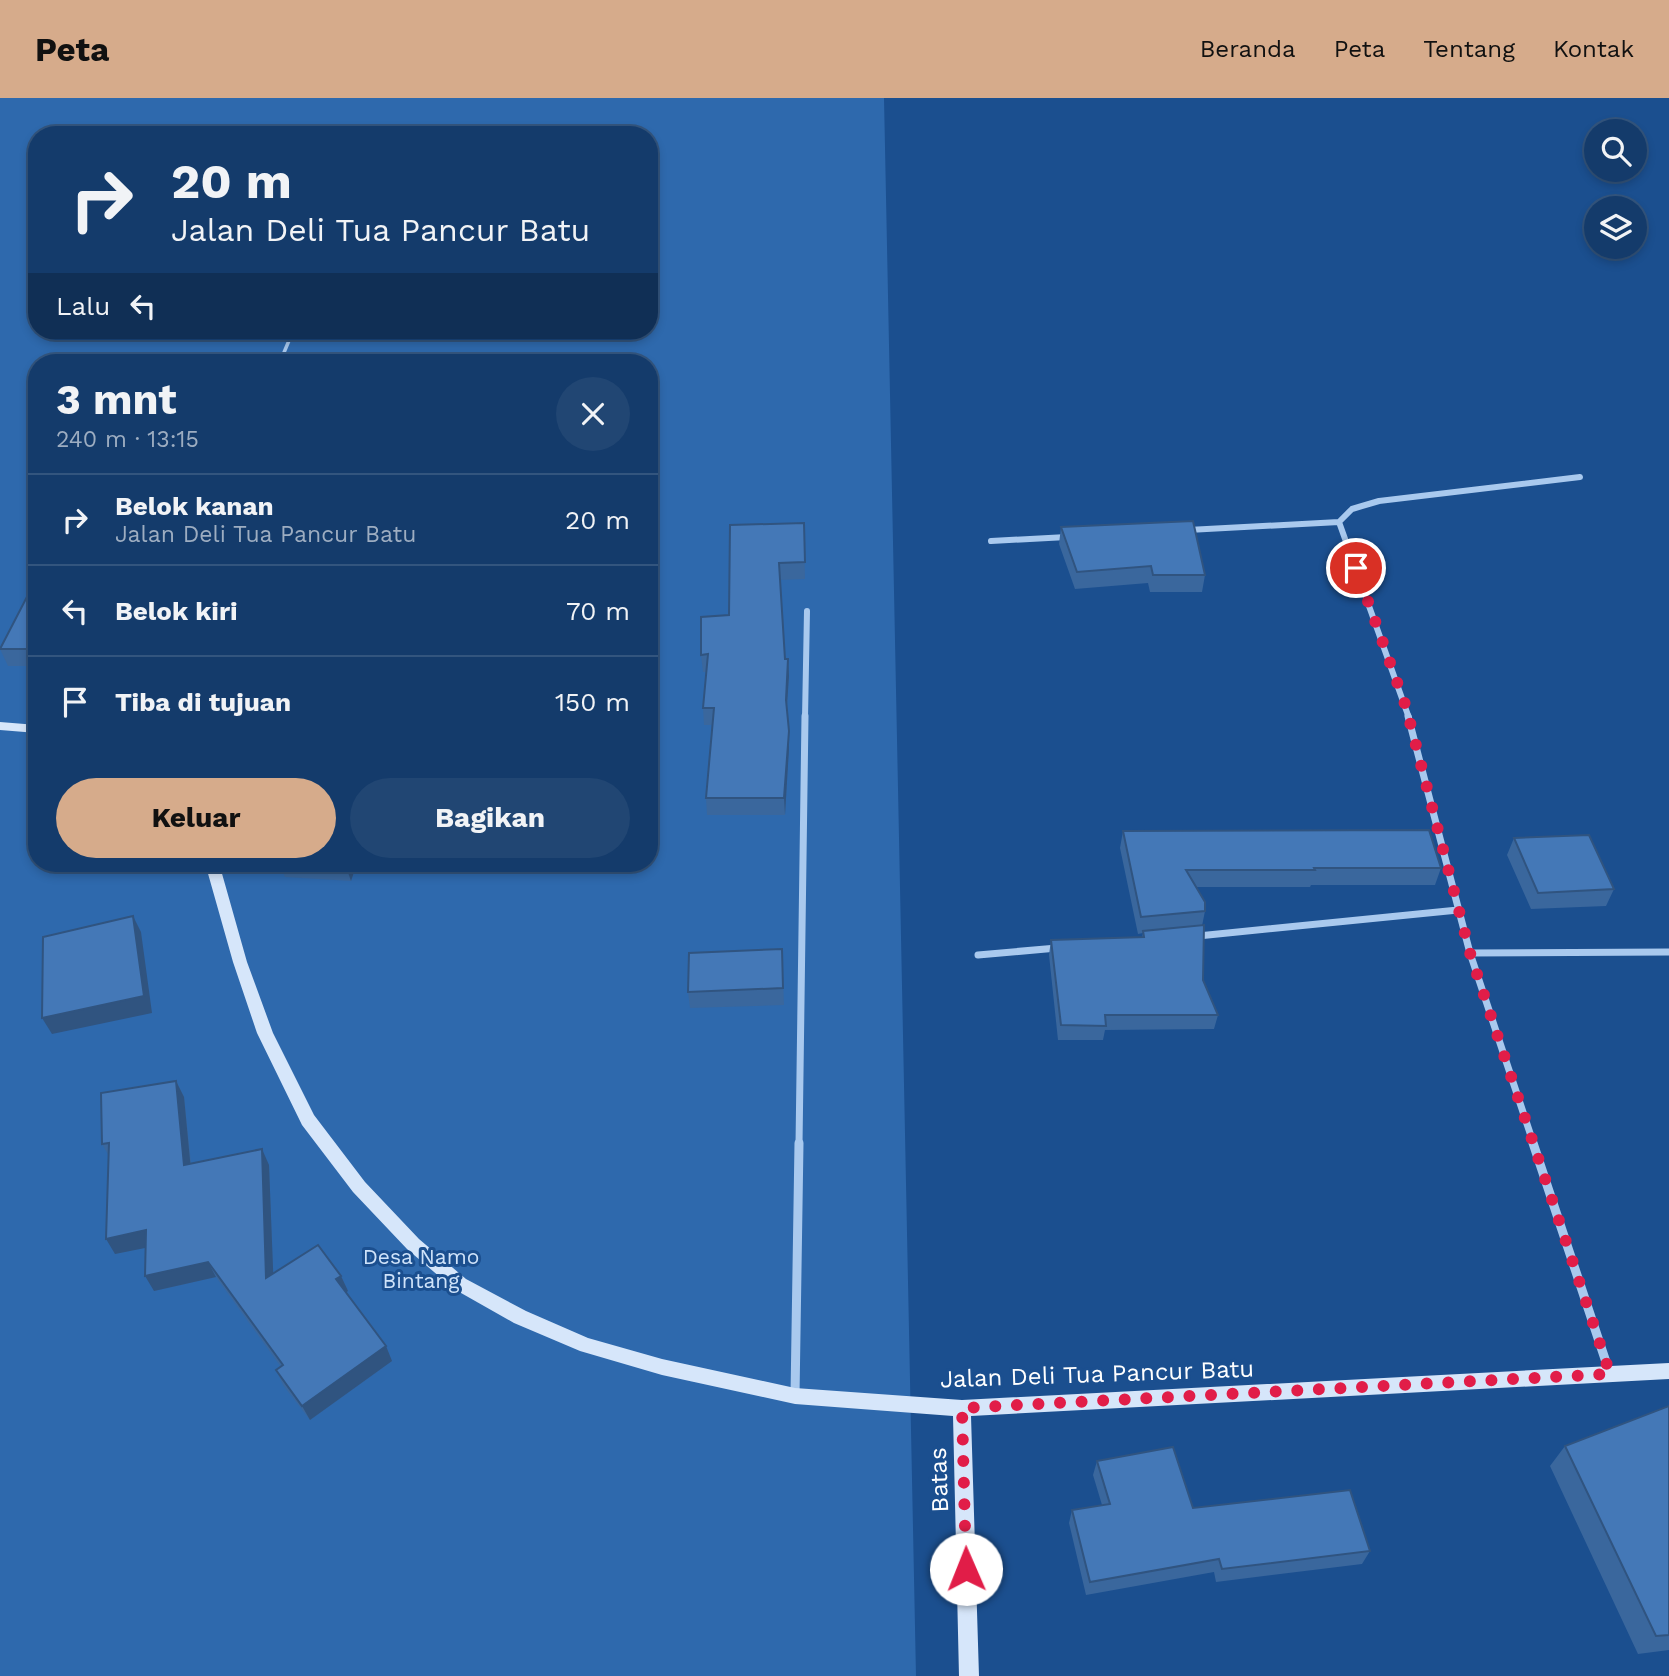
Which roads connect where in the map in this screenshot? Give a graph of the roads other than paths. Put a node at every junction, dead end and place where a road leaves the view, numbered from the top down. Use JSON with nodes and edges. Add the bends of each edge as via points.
{"nodes":[{"id":1,"x":1580,"y":477,"type":"dead end"},
{"id":2,"x":1339,"y":522,"type":"junction"},
{"id":3,"x":1186,"y":531,"type":"edge"},
{"id":4,"x":1075,"y":537,"type":"edge"},
{"id":5,"x":991,"y":541,"type":"dead end"},
{"id":6,"x":807,"y":611,"type":"dead end"},
{"id":7,"x":0,"y":726,"type":"edge"},
{"id":8,"x":28,"y":728,"type":"edge"},
{"id":9,"x":215,"y":872,"type":"edge"},
{"id":10,"x":1458,"y":910,"type":"junction"},
{"id":11,"x":1192,"y":936,"type":"edge"},
{"id":12,"x":1061,"y":948,"type":"edge"},
{"id":13,"x":1669,"y":952,"type":"edge"},
{"id":14,"x":1470,"y":953,"type":"junction"},
{"id":15,"x":978,"y":955,"type":"dead end"},
{"id":16,"x":1669,"y":1371,"type":"edge"},
{"id":17,"x":1610,"y":1374,"type":"junction"},
{"id":18,"x":795,"y":1396,"type":"junction"},
{"id":19,"x":962,"y":1408,"type":"junction"},
{"id":20,"x":969,"y":1676,"type":"edge"}],
"edges":[{"from":1,"to":2,"type":"street","via":[[1378,501],[1352,509]]},
{"from":2,"to":3,"type":"street"},
{"from":2,"to":10,"type":"street","via":[[1406,707]]},
{"from":4,"to":5,"type":"street"},
{"from":6,"to":18,"type":"street"},
{"from":7,"to":8,"type":"main road"},
{"from":9,"to":18,"type":"main road","name":"Jalan Deli Tua Pancur Batu","via":[[265,1033],[307,1120],[359,1187],[413,1244],[460,1284],[520,1317],[586,1345]]},
{"from":10,"to":11,"type":"street"},
{"from":10,"to":14,"type":"street"},
{"from":12,"to":15,"type":"street"},
{"from":13,"to":14,"type":"street"},
{"from":14,"to":17,"type":"street"},
{"from":16,"to":17,"type":"main road","name":"Jalan Deli Tua Pancur Batu"},
{"from":17,"to":19,"type":"main road","name":"Jalan Deli Tua Pancur Batu"},
{"from":18,"to":19,"type":"main road","name":"Jalan Deli Tua Pancur Batu"},
{"from":19,"to":20,"type":"main road","name":"Batas"}]}
